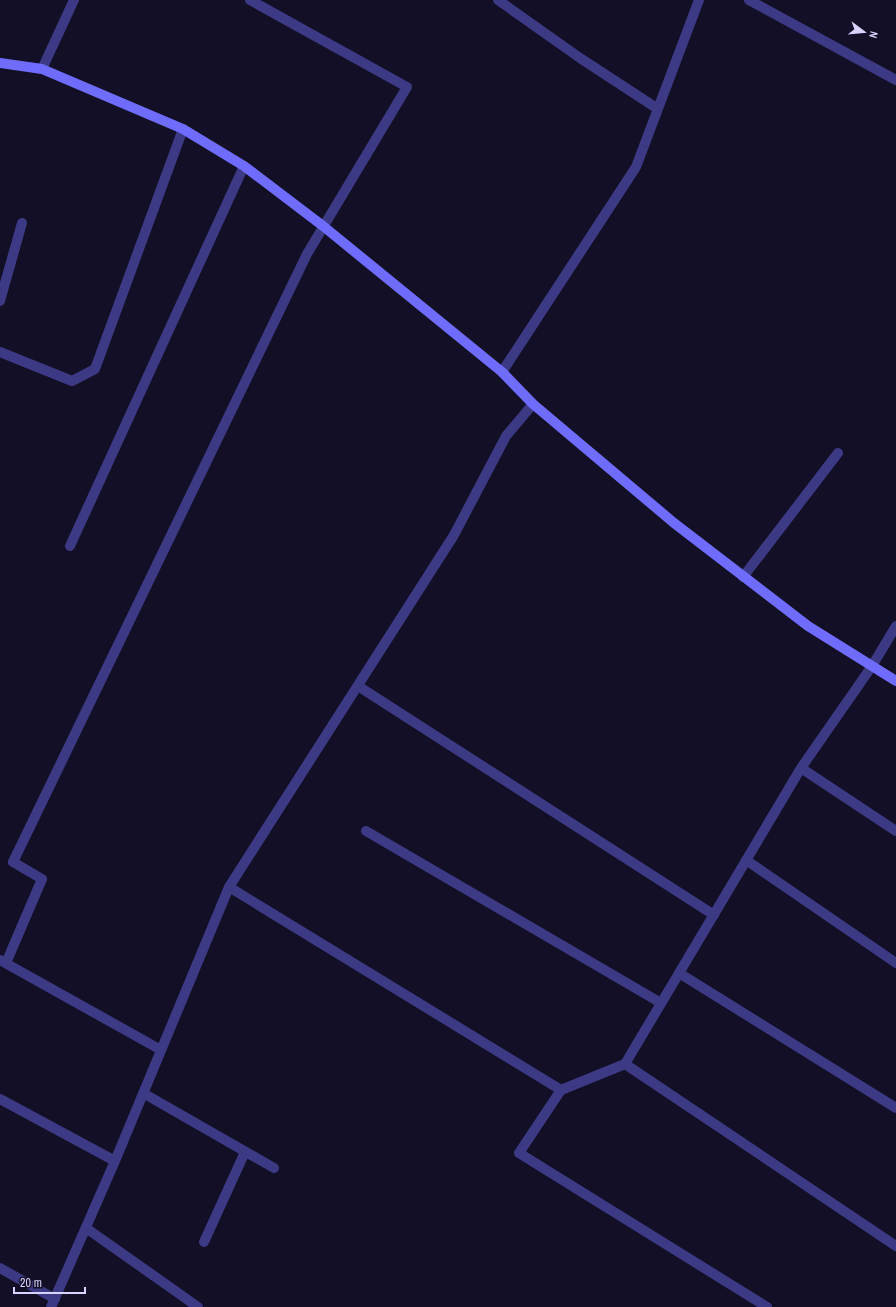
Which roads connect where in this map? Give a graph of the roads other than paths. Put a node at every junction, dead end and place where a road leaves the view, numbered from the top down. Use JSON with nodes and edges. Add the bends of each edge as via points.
{"nodes":[{"id":1,"x":74,"y":0,"type":"edge"},
{"id":2,"x":250,"y":0,"type":"edge"},
{"id":3,"x":498,"y":0,"type":"edge"},
{"id":4,"x":699,"y":0,"type":"edge"},
{"id":5,"x":749,"y":0,"type":"edge"},
{"id":6,"x":0,"y":63,"type":"edge"},
{"id":7,"x":42,"y":69,"type":"junction"},
{"id":8,"x":896,"y":80,"type":"edge"},
{"id":9,"x":658,"y":109,"type":"junction"},
{"id":10,"x":183,"y":129,"type":"junction"},
{"id":11,"x":244,"y":166,"type":"junction"},
{"id":12,"x":22,"y":223,"type":"dead end"},
{"id":13,"x":323,"y":226,"type":"junction"},
{"id":14,"x":0,"y":301,"type":"edge"},
{"id":15,"x":0,"y":352,"type":"edge"},
{"id":16,"x":502,"y":372,"type":"junction"},
{"id":17,"x":533,"y":404,"type":"junction"},
{"id":18,"x":838,"y":453,"type":"dead end"},
{"id":19,"x":70,"y":546,"type":"dead end"},
{"id":20,"x":744,"y":577,"type":"junction"},
{"id":21,"x":896,"y":626,"type":"edge"},
{"id":22,"x":872,"y":666,"type":"junction"},
{"id":23,"x":896,"y":681,"type":"edge"},
{"id":24,"x":358,"y":686,"type":"junction"},
{"id":25,"x":801,"y":768,"type":"junction"},
{"id":26,"x":366,"y":831,"type":"dead end"},
{"id":27,"x":896,"y":831,"type":"edge"},
{"id":28,"x":746,"y":860,"type":"junction"},
{"id":29,"x":229,"y":887,"type":"junction"},
{"id":30,"x":714,"y":915,"type":"junction"},
{"id":31,"x":3,"y":961,"type":"edge"},
{"id":32,"x":896,"y":963,"type":"edge"},
{"id":33,"x":679,"y":973,"type":"junction"},
{"id":34,"x":662,"y":1003,"type":"junction"},
{"id":35,"x":161,"y":1050,"type":"junction"},
{"id":36,"x":625,"y":1064,"type":"junction"},
{"id":37,"x":561,"y":1090,"type":"junction"},
{"id":38,"x":143,"y":1093,"type":"junction"},
{"id":39,"x":0,"y":1099,"type":"edge"},
{"id":40,"x":896,"y":1108,"type":"edge"},
{"id":41,"x":245,"y":1152,"type":"junction"},
{"id":42,"x":115,"y":1161,"type":"junction"},
{"id":43,"x":274,"y":1168,"type":"dead end"},
{"id":44,"x":86,"y":1228,"type":"junction"},
{"id":45,"x":204,"y":1242,"type":"dead end"},
{"id":46,"x":896,"y":1246,"type":"edge"},
{"id":47,"x":0,"y":1268,"type":"edge"},
{"id":48,"x":53,"y":1303,"type":"edge"},
{"id":49,"x":198,"y":1307,"type":"edge"},
{"id":50,"x":767,"y":1307,"type":"edge"}],
"edges":[{"from":1,"to":7,"type":"street"},
{"from":2,"to":13,"type":"street","via":[[407,87]]},
{"from":3,"to":9,"type":"street"},
{"from":4,"to":9,"type":"street"},
{"from":5,"to":8,"type":"street"},
{"from":6,"to":7,"type":"main road"},
{"from":7,"to":10,"type":"main road"},
{"from":9,"to":16,"type":"street","via":[[636,167]]},
{"from":10,"to":11,"type":"main road"},
{"from":10,"to":15,"type":"street","via":[[95,369],[72,381]]},
{"from":11,"to":13,"type":"main road"},
{"from":11,"to":19,"type":"street"},
{"from":12,"to":14,"type":"street"},
{"from":13,"to":16,"type":"main road"},
{"from":13,"to":31,"type":"street","via":[[307,254],[13,862],[42,879]]},
{"from":16,"to":17,"type":"main road"},
{"from":17,"to":20,"type":"main road","via":[[674,523]]},
{"from":17,"to":24,"type":"street","via":[[506,436],[454,536]]},
{"from":18,"to":20,"type":"street"},
{"from":20,"to":22,"type":"main road","via":[[808,626]]},
{"from":21,"to":22,"type":"street"},
{"from":22,"to":23,"type":"main road"},
{"from":22,"to":25,"type":"street"},
{"from":24,"to":29,"type":"street"},
{"from":24,"to":30,"type":"street"},
{"from":25,"to":27,"type":"street"},
{"from":25,"to":28,"type":"street"},
{"from":26,"to":34,"type":"street"},
{"from":28,"to":30,"type":"street"},
{"from":28,"to":32,"type":"street"},
{"from":29,"to":35,"type":"street"},
{"from":29,"to":37,"type":"street"},
{"from":30,"to":33,"type":"street"},
{"from":31,"to":35,"type":"street"},
{"from":33,"to":34,"type":"street"},
{"from":33,"to":40,"type":"street"},
{"from":34,"to":36,"type":"street"},
{"from":35,"to":38,"type":"street"},
{"from":36,"to":37,"type":"street"},
{"from":36,"to":46,"type":"street"},
{"from":37,"to":50,"type":"street","via":[[519,1153]]},
{"from":38,"to":41,"type":"street"},
{"from":38,"to":42,"type":"street"},
{"from":39,"to":42,"type":"street"},
{"from":41,"to":43,"type":"street"},
{"from":41,"to":45,"type":"street"},
{"from":42,"to":44,"type":"street"},
{"from":44,"to":48,"type":"street"},
{"from":44,"to":49,"type":"street"},
{"from":47,"to":48,"type":"street"}]}
